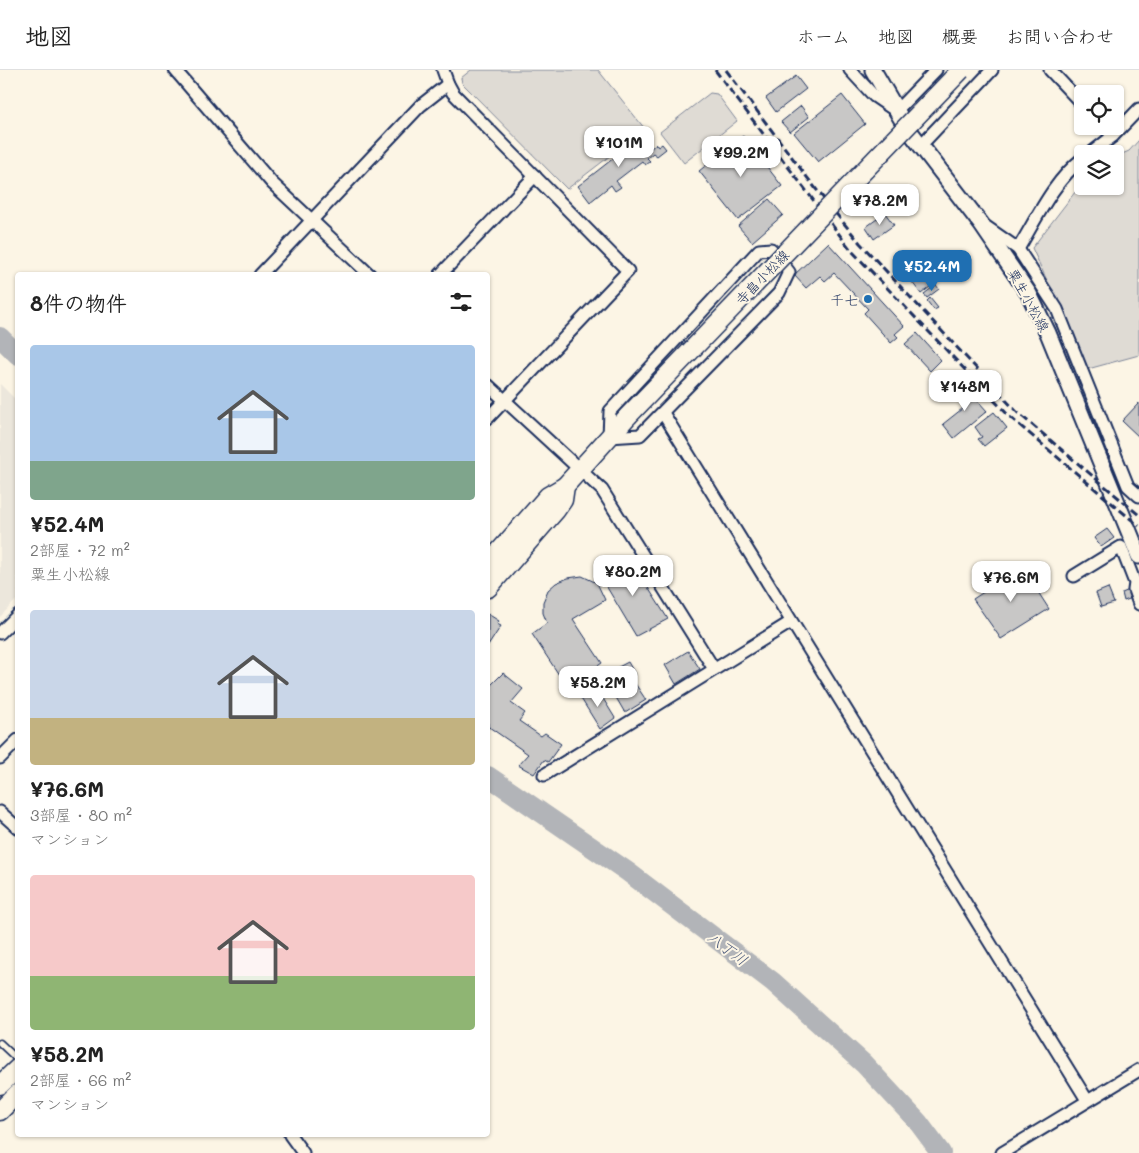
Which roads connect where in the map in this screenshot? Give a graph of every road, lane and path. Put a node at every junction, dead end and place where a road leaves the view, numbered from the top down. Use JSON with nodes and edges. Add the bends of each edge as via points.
{"nodes":[{"id":1,"x":175,"y":70,"type":"edge"},
{"id":2,"x":443,"y":70,"type":"edge"},
{"id":3,"x":850,"y":70,"type":"edge"},
{"id":4,"x":873,"y":70,"type":"edge"},
{"id":5,"x":936,"y":70,"type":"edge"},
{"id":6,"x":961,"y":70,"type":"edge"},
{"id":7,"x":992,"y":70,"type":"edge"},
{"id":8,"x":1050,"y":70,"type":"edge"},
{"id":9,"x":448,"y":84,"type":"junction"},
{"id":10,"x":1074,"y":96,"type":"edge"},
{"id":11,"x":1139,"y":109,"type":"edge"},
{"id":12,"x":896,"y":111,"type":"junction"},
{"id":13,"x":1113,"y":136,"type":"joint"},
{"id":14,"x":922,"y":144,"type":"junction"},
{"id":15,"x":1102,"y":145,"type":"edge"},
{"id":16,"x":1074,"y":166,"type":"edge"},
{"id":17,"x":535,"y":176,"type":"junction"},
{"id":18,"x":312,"y":219,"type":"junction"},
{"id":19,"x":981,"y":224,"type":"junction"},
{"id":20,"x":1018,"y":249,"type":"junction"},
{"id":21,"x":263,"y":272,"type":"edge"},
{"id":22,"x":367,"y":272,"type":"edge"},
{"id":23,"x":443,"y":272,"type":"edge"},
{"id":24,"x":490,"y":387,"type":"edge"},
{"id":25,"x":504,"y":401,"type":"junction"},
{"id":26,"x":663,"y":413,"type":"junction"},
{"id":27,"x":490,"y":416,"type":"edge"},
{"id":28,"x":609,"y":437,"type":"junction"},
{"id":29,"x":579,"y":470,"type":"junction"},
{"id":30,"x":565,"y":486,"type":"junction"},
{"id":31,"x":1139,"y":496,"type":"edge"},
{"id":32,"x":1139,"y":556,"type":"edge"},
{"id":33,"x":490,"y":562,"type":"edge"},
{"id":34,"x":1074,"y":576,"type":"dead end"},
{"id":35,"x":490,"y":586,"type":"edge"},
{"id":36,"x":1139,"y":604,"type":"edge"},
{"id":37,"x":15,"y":618,"type":"edge"},
{"id":38,"x":791,"y":622,"type":"junction"},
{"id":39,"x":0,"y":633,"type":"edge"},
{"id":40,"x":714,"y":669,"type":"junction"},
{"id":41,"x":15,"y":743,"type":"edge"},
{"id":42,"x":0,"y":758,"type":"edge"},
{"id":43,"x":544,"y":775,"type":"dead end"},
{"id":44,"x":0,"y":812,"type":"edge"},
{"id":45,"x":15,"y":825,"type":"edge"},
{"id":46,"x":0,"y":1043,"type":"edge"},
{"id":47,"x":15,"y":1057,"type":"edge"},
{"id":48,"x":1139,"y":1070,"type":"edge"},
{"id":49,"x":15,"y":1071,"type":"edge"},
{"id":50,"x":0,"y":1085,"type":"edge"},
{"id":51,"x":15,"y":1096,"type":"edge"},
{"id":52,"x":1086,"y":1100,"type":"junction"},
{"id":53,"x":0,"y":1111,"type":"edge"},
{"id":54,"x":291,"y":1137,"type":"edge"},
{"id":55,"x":303,"y":1153,"type":"edge"},
{"id":56,"x":1002,"y":1153,"type":"edge"}],
"edges":[{"from":1,"to":18,"type":"street","via":[[272,183]]},
{"from":2,"to":9,"type":"street"},
{"from":3,"to":12,"type":"street","via":[[874,96]]},
{"from":4,"to":12,"type":"main road","name":"粟生小松線"},
{"from":5,"to":12,"type":"street"},
{"from":6,"to":28,"type":"main road","name":"寺畠小松線","bridge":true},
{"from":7,"to":14,"type":"street"},
{"from":8,"to":10,"type":"street"},
{"from":9,"to":17,"type":"street","via":[[453,94]]},
{"from":9,"to":18,"type":"street","via":[[420,106]]},
{"from":11,"to":13,"type":"street"},
{"from":12,"to":14,"type":"main road","name":"粟生小松線"},
{"from":13,"to":15,"type":"street"},
{"from":14,"to":19,"type":"main road","name":"粟生小松線"},
{"from":16,"to":20,"type":"street","via":[[1052,191]]},
{"from":17,"to":23,"type":"street"},
{"from":17,"to":25,"type":"street","via":[[628,271]]},
{"from":18,"to":21,"type":"street"},
{"from":18,"to":22,"type":"street"},
{"from":19,"to":20,"type":"street"},
{"from":19,"to":32,"type":"main road","name":"粟生小松線","via":[[1029,294],[1048,333]]},
{"from":20,"to":31,"type":"street","via":[[1057,309],[1128,486]]},
{"from":24,"to":25,"type":"street"},
{"from":25,"to":27,"type":"street"},
{"from":25,"to":29,"type":"street"},
{"from":26,"to":28,"type":"street","via":[[640,435]]},
{"from":26,"to":28,"type":"street","via":[[779,293],[789,272],[771,250],[759,250],[610,411]]},
{"from":26,"to":38,"type":"street"},
{"from":28,"to":29,"type":"main road","name":"寺畠小松線"},
{"from":29,"to":30,"type":"main road","name":"寺畠小松線"},
{"from":29,"to":40,"type":"street","via":[[602,490]]},
{"from":30,"to":33,"type":"main road","name":"寺畠小松線","via":[[548,496]]},
{"from":30,"to":35,"type":"main road","name":"寺畠小松線","via":[[556,510]]},
{"from":34,"to":36,"type":"street","via":[[1121,547],[1135,583]]},
{"from":37,"to":39,"type":"street"},
{"from":38,"to":40,"type":"street"},
{"from":38,"to":52,"type":"street"},
{"from":40,"to":43,"type":"street"},
{"from":41,"to":42,"type":"street"},
{"from":44,"to":45,"type":"street"},
{"from":46,"to":47,"type":"lane"},
{"from":48,"to":52,"type":"street"},
{"from":49,"to":50,"type":"main road"},
{"from":51,"to":53,"type":"main road"},
{"from":52,"to":56,"type":"street"},
{"from":54,"to":55,"type":"street"}]}
